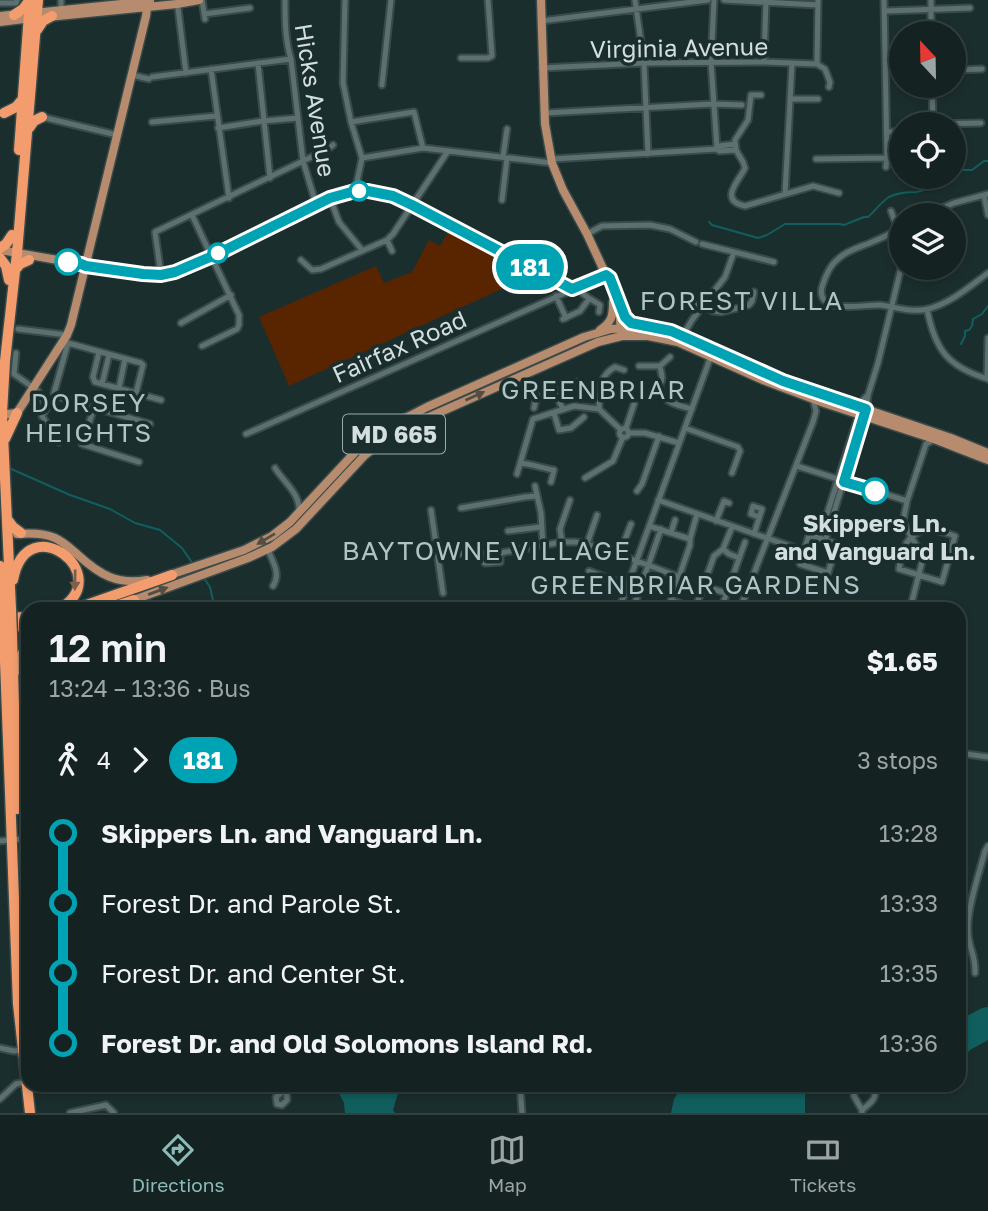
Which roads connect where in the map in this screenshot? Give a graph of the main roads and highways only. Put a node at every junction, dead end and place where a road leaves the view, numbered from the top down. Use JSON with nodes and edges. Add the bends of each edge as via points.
{"nodes":[{"id":1,"x":30,"y":0,"type":"edge"},
{"id":2,"x":38,"y":0,"type":"edge"},
{"id":3,"x":200,"y":0,"type":"edge"},
{"id":4,"x":541,"y":0,"type":"edge"},
{"id":5,"x":105,"y":2,"type":"edge"},
{"id":6,"x":177,"y":2,"type":"edge"},
{"id":7,"x":165,"y":3,"type":"edge"},
{"id":8,"x":147,"y":8,"type":"edge"},
{"id":9,"x":56,"y":9,"type":"edge"},
{"id":10,"x":95,"y":12,"type":"junction"},
{"id":11,"x":32,"y":16,"type":"junction"},
{"id":12,"x":7,"y":18,"type":"edge"},
{"id":13,"x":31,"y":33,"type":"junction"},
{"id":14,"x":22,"y":99,"type":"junction"},
{"id":15,"x":2,"y":113,"type":"edge"},
{"id":16,"x":25,"y":114,"type":"junction"},
{"id":17,"x":42,"y":117,"type":"road end"},
{"id":18,"x":27,"y":132,"type":"junction"},
{"id":19,"x":7,"y":254,"type":"edge"},
{"id":20,"x":29,"y":260,"type":"junction"},
{"id":21,"x":86,"y":266,"type":"junction"},
{"id":22,"x":15,"y":270,"type":"junction"},
{"id":23,"x":616,"y":302,"type":"junction"},
{"id":24,"x":650,"y":327,"type":"junction"},
{"id":25,"x":621,"y":332,"type":"junction"},
{"id":26,"x":594,"y":333,"type":"junction"},
{"id":27,"x":680,"y":339,"type":"junction"},
{"id":28,"x":0,"y":351,"type":"edge"},
{"id":29,"x":736,"y":364,"type":"junction"},
{"id":30,"x":0,"y":375,"type":"edge"},
{"id":31,"x":0,"y":397,"type":"edge"},
{"id":32,"x":863,"y":411,"type":"junction"},
{"id":33,"x":1,"y":412,"type":"edge"},
{"id":34,"x":17,"y":413,"type":"junction"},
{"id":35,"x":2,"y":443,"type":"edge"},
{"id":36,"x":987,"y":456,"type":"edge"},
{"id":37,"x":6,"y":517,"type":"junction"},
{"id":38,"x":21,"y":533,"type":"junction"},
{"id":39,"x":2,"y":535,"type":"edge"},
{"id":40,"x":0,"y":566,"type":"edge"},
{"id":41,"x":173,"y":575,"type":"junction"},
{"id":42,"x":10,"y":594,"type":"junction"},
{"id":43,"x":134,"y":600,"type":"joint"},
{"id":44,"x":67,"y":602,"type":"edge"},
{"id":45,"x":95,"y":602,"type":"edge"},
{"id":46,"x":128,"y":602,"type":"edge"},
{"id":47,"x":4,"y":612,"type":"edge"},
{"id":48,"x":5,"y":632,"type":"edge"},
{"id":49,"x":5,"y":647,"type":"junction"},
{"id":50,"x":21,"y":654,"type":"edge"},
{"id":51,"x":0,"y":668,"type":"edge"},
{"id":52,"x":13,"y":686,"type":"junction"},
{"id":53,"x":5,"y":714,"type":"edge"},
{"id":54,"x":14,"y":839,"type":"junction"},
{"id":55,"x":21,"y":905,"type":"edge"},
{"id":56,"x":21,"y":1025,"type":"edge"},
{"id":57,"x":29,"y":1092,"type":"edge"},
{"id":58,"x":31,"y":1092,"type":"edge"},
{"id":59,"x":30,"y":1113,"type":"edge"},
{"id":60,"x":36,"y":1113,"type":"edge"}],
"edges":[{"from":1,"to":11,"type":"highway"},
{"from":1,"to":12,"type":"highway"},
{"from":2,"to":9,"type":"highway","via":[[42,6]]},
{"from":2,"to":11,"type":"highway"},
{"from":3,"to":6,"type":"main road"},
{"from":4,"to":23,"type":"main road","via":[[547,141],[563,190]]},
{"from":5,"to":8,"type":"main road"},
{"from":5,"to":9,"type":"main road"},
{"from":5,"to":10,"type":"main road","via":[[104,8]]},
{"from":6,"to":7,"type":"main road"},
{"from":7,"to":8,"type":"main road"},
{"from":7,"to":8,"type":"main road"},
{"from":8,"to":10,"type":"main road"},
{"from":8,"to":21,"type":"main road"},
{"from":9,"to":10,"type":"main road"},
{"from":9,"to":11,"type":"main road"},
{"from":9,"to":13,"type":"highway"},
{"from":11,"to":12,"type":"main road"},
{"from":11,"to":13,"type":"highway"},
{"from":12,"to":13,"type":"highway"},
{"from":13,"to":14,"type":"highway"},
{"from":13,"to":16,"type":"highway"},
{"from":14,"to":15,"type":"highway"},
{"from":14,"to":16,"type":"highway"},
{"from":16,"to":18,"type":"highway"},
{"from":16,"to":19,"type":"highway"},
{"from":17,"to":18,"type":"highway"},
{"from":18,"to":19,"type":"highway"},
{"from":19,"to":20,"type":"main road"},
{"from":19,"to":21,"type":"main road"},
{"from":19,"to":22,"type":"highway"},
{"from":19,"to":28,"type":"highway","via":[[9,280]]},
{"from":20,"to":21,"type":"main road"},
{"from":20,"to":22,"type":"highway"},
{"from":21,"to":34,"type":"main road","via":[[67,339]]},
{"from":22,"to":33,"type":"highway"},
{"from":23,"to":24,"type":"main road","via":[[628,320]]},
{"from":23,"to":25,"type":"main road"},
{"from":23,"to":26,"type":"main road","via":[[612,319]]},
{"from":24,"to":25,"type":"main road","number":"MD 665"},
{"from":24,"to":27,"type":"main road","number":"MD 665"},
{"from":25,"to":26,"type":"main road","number":"MD 665"},
{"from":25,"to":27,"type":"main road","number":"MD 665"},
{"from":43,"to":25,"type":"main road","number":"MD 665","one_way":true,"via":[[268,550],[296,529],[364,456],[390,436]]},
{"from":26,"to":41,"type":"main road","number":"MD 665","one_way":true,"via":[[386,428],[358,449],[280,530],[262,542]]},
{"from":27,"to":29,"type":"main road","number":"MD 665"},
{"from":29,"to":32,"type":"main road"},
{"from":29,"to":32,"type":"main road","via":[[813,399]]},
{"from":30,"to":31,"type":"highway"},
{"from":32,"to":36,"type":"main road","via":[[928,439]]},
{"from":32,"to":36,"type":"main road","via":[[951,438]]},
{"from":33,"to":34,"type":"main road"},
{"from":33,"to":35,"type":"highway"},
{"from":34,"to":35,"type":"highway"},
{"from":35,"to":37,"type":"highway"},
{"from":37,"to":38,"type":"highway"},
{"from":37,"to":39,"type":"highway"},
{"from":38,"to":39,"type":"main road"},
{"from":38,"to":41,"type":"main road","via":[[58,539],[112,579],[134,582]]},
{"from":39,"to":42,"type":"highway"},
{"from":40,"to":47,"type":"highway"},
{"from":41,"to":45,"type":"highway","number":"MD 665"},
{"from":42,"to":44,"type":"highway","one_way":true,"via":[[17,564],[25,554],[42,547],[55,548],[72,560],[78,577],[76,592]]},
{"from":42,"to":47,"type":"highway"},
{"from":43,"to":46,"type":"highway","number":"MD 665"},
{"from":47,"to":48,"type":"highway","bridge":true},
{"from":48,"to":49,"type":"highway"},
{"from":48,"to":52,"type":"highway"},
{"from":49,"to":51,"type":"highway"},
{"from":49,"to":53,"type":"highway"},
{"from":50,"to":52,"type":"main road"},
{"from":52,"to":53,"type":"highway"},
{"from":53,"to":54,"type":"highway"},
{"from":53,"to":54,"type":"highway","via":[[16,755]]},
{"from":54,"to":55,"type":"highway"},
{"from":54,"to":56,"type":"highway"},
{"from":57,"to":59,"type":"highway"},
{"from":58,"to":60,"type":"highway"}]}
